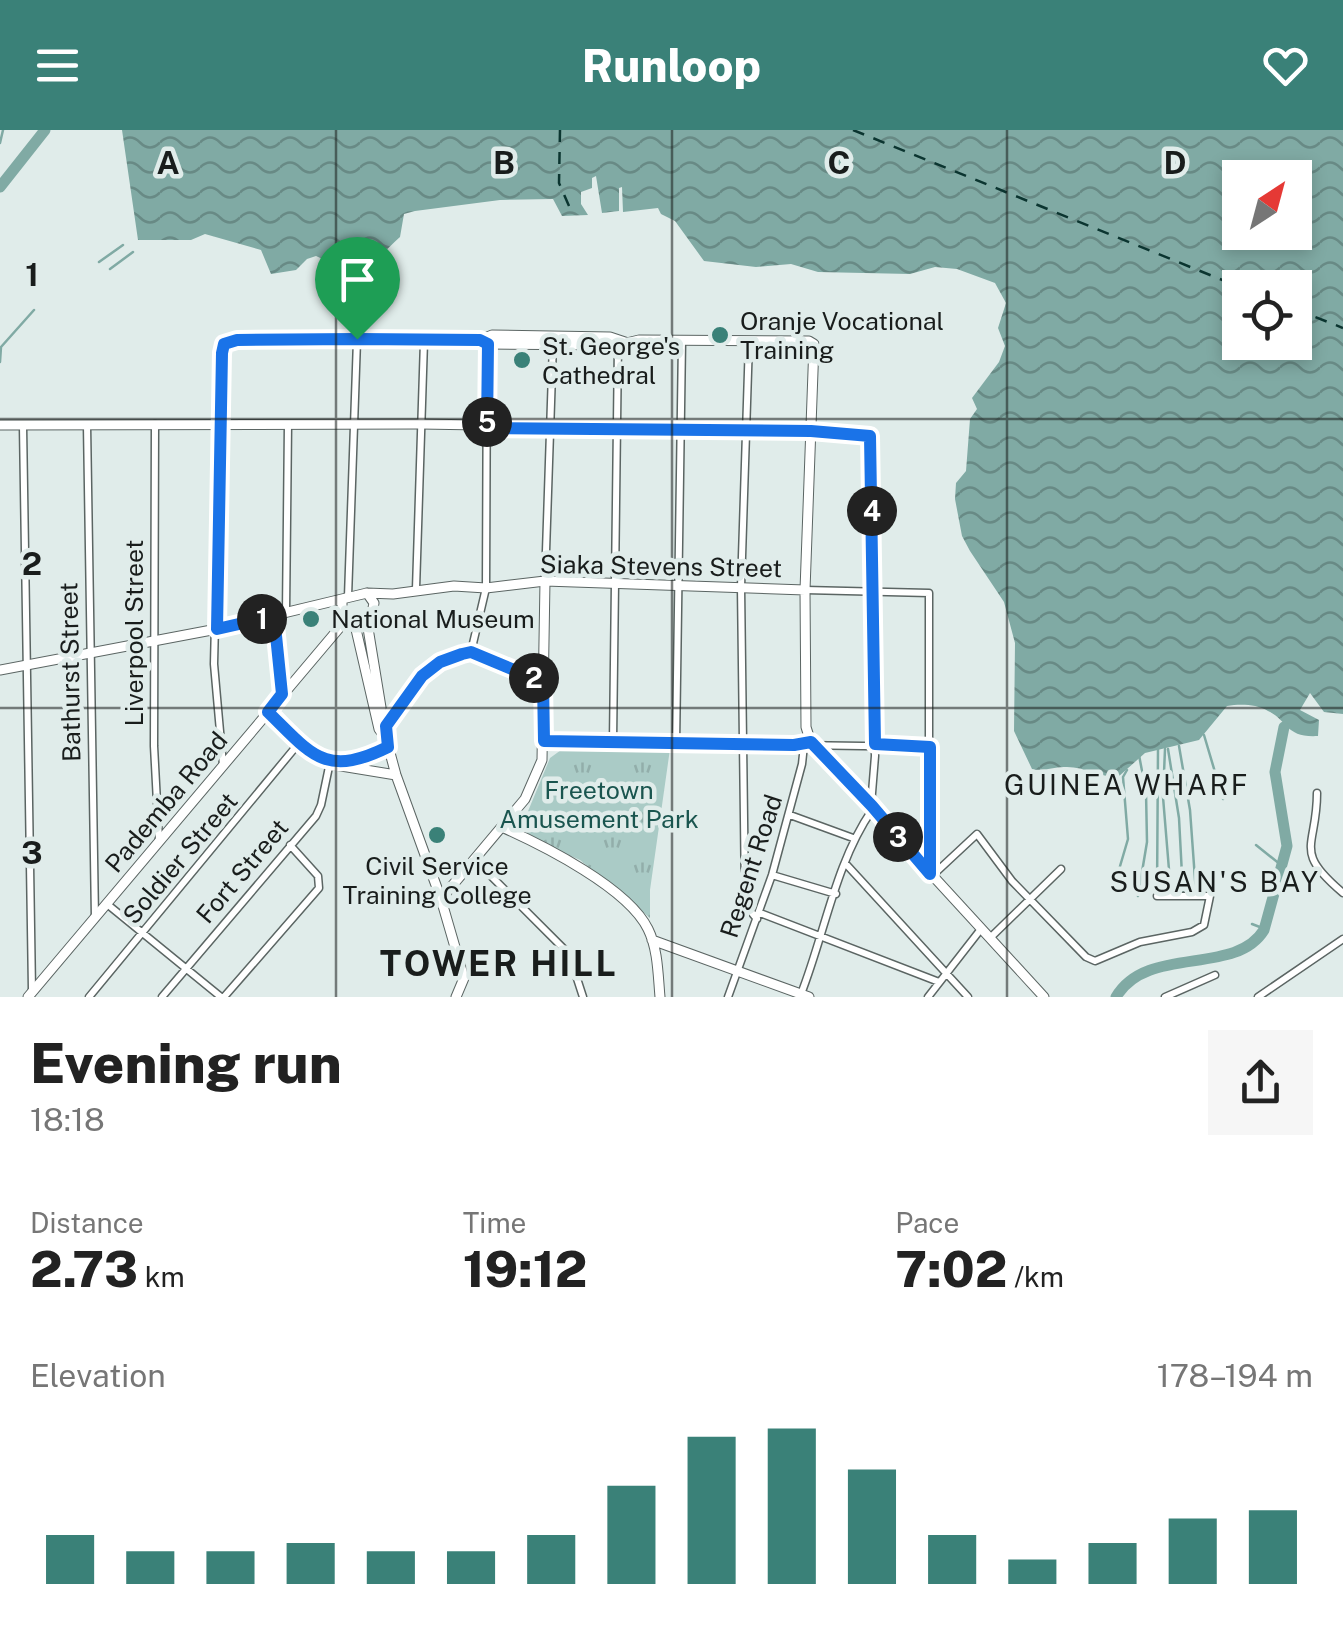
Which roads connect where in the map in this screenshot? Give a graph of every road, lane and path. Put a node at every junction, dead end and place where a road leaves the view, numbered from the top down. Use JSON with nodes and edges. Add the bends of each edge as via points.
{"nodes":[{"id":1,"x":357,"y":339,"type":"junction"},
{"id":2,"x":485,"y":340,"type":"junction"},
{"id":3,"x":424,"y":341,"type":"junction"},
{"id":4,"x":552,"y":341,"type":"junction"},
{"id":5,"x":682,"y":341,"type":"junction"},
{"id":6,"x":749,"y":341,"type":"junction"},
{"id":7,"x":620,"y":342,"type":"junction"},
{"id":8,"x":155,"y":424,"type":"junction"},
{"id":9,"x":220,"y":424,"type":"junction"},
{"id":10,"x":288,"y":424,"type":"junction"},
{"id":11,"x":355,"y":424,"type":"junction"},
{"id":12,"x":420,"y":424,"type":"junction"},
{"id":13,"x":0,"y":425,"type":"edge"},
{"id":14,"x":87,"y":425,"type":"junction"},
{"id":15,"x":24,"y":426,"type":"junction"},
{"id":16,"x":548,"y":426,"type":"junction"},
{"id":17,"x":487,"y":428,"type":"junction"},
{"id":18,"x":616,"y":428,"type":"junction"},
{"id":19,"x":682,"y":430,"type":"junction"},
{"id":20,"x":745,"y":431,"type":"junction"},
{"id":21,"x":811,"y":431,"type":"junction"},
{"id":22,"x":545,"y":581,"type":"junction"},
{"id":23,"x":613,"y":583,"type":"junction"},
{"id":24,"x":679,"y":587,"type":"junction"},
{"id":25,"x":741,"y":587,"type":"junction"},
{"id":26,"x":486,"y":588,"type":"junction"},
{"id":27,"x":416,"y":589,"type":"junction"},
{"id":28,"x":805,"y":590,"type":"junction"},
{"id":29,"x":872,"y":590,"type":"junction"},
{"id":30,"x":367,"y":593,"type":"junction"},
{"id":31,"x":393,"y":594,"type":"junction"},
{"id":32,"x":345,"y":598,"type":"junction"},
{"id":33,"x":315,"y":605,"type":"junction"},
{"id":34,"x":374,"y":607,"type":"junction"},
{"id":35,"x":286,"y":612,"type":"junction"},
{"id":36,"x":274,"y":616,"type":"junction"},
{"id":37,"x":346,"y":618,"type":"junction"},
{"id":38,"x":367,"y":622,"type":"junction"},
{"id":39,"x":217,"y":629,"type":"junction"},
{"id":40,"x":154,"y":642,"type":"junction"},
{"id":41,"x":471,"y":652,"type":"junction"},
{"id":42,"x":89,"y":653,"type":"junction"},
{"id":43,"x":26,"y":666,"type":"junction"},
{"id":44,"x":0,"y":670,"type":"edge"},
{"id":45,"x":543,"y":682,"type":"junction"},
{"id":46,"x":282,"y":694,"type":"junction"},
{"id":47,"x":268,"y":712,"type":"junction"},
{"id":48,"x":385,"y":735,"type":"junction"},
{"id":49,"x":544,"y":741,"type":"junction"},
{"id":50,"x":613,"y":742,"type":"junction"},
{"id":51,"x":299,"y":743,"type":"junction"},
{"id":52,"x":676,"y":744,"type":"junction"},
{"id":53,"x":742,"y":744,"type":"junction"},
{"id":54,"x":808,"y":744,"type":"junction"},
{"id":55,"x":875,"y":744,"type":"junction"},
{"id":56,"x":930,"y":747,"type":"junction"},
{"id":57,"x":328,"y":762,"type":"junction"},
{"id":58,"x":223,"y":765,"type":"junction"},
{"id":59,"x":396,"y":774,"type":"junction"},
{"id":60,"x":1317,"y":792,"type":"dead end"},
{"id":61,"x":872,"y":807,"type":"junction"},
{"id":62,"x":790,"y":815,"type":"junction"},
{"id":63,"x":504,"y":828,"type":"junction"},
{"id":64,"x":853,"y":838,"type":"junction"},
{"id":65,"x":159,"y":841,"type":"junction"},
{"id":66,"x":290,"y":844,"type":"junction"},
{"id":67,"x":475,"y":860,"type":"junction"},
{"id":68,"x":844,"y":862,"type":"junction"},
{"id":69,"x":1061,"y":869,"type":"dead end"},
{"id":70,"x":772,"y":875,"type":"junction"},
{"id":71,"x":931,"y":875,"type":"junction"},
{"id":72,"x":1343,"y":893,"type":"edge"},
{"id":73,"x":836,"y":894,"type":"junction"},
{"id":74,"x":1157,"y":896,"type":"dead end"},
{"id":75,"x":441,"y":899,"type":"junction"},
{"id":76,"x":1030,"y":901,"type":"junction"},
{"id":77,"x":107,"y":904,"type":"junction"},
{"id":78,"x":759,"y":916,"type":"junction"},
{"id":79,"x":94,"y":919,"type":"junction"},
{"id":80,"x":981,"y":929,"type":"junction"},
{"id":81,"x":144,"y":932,"type":"junction"},
{"id":82,"x":822,"y":936,"type":"junction"},
{"id":83,"x":990,"y":938,"type":"junction"},
{"id":84,"x":1343,"y":939,"type":"edge"},
{"id":85,"x":652,"y":940,"type":"junction"},
{"id":86,"x":186,"y":968,"type":"junction"},
{"id":87,"x":738,"y":971,"type":"junction"},
{"id":88,"x":946,"y":973,"type":"junction"},
{"id":89,"x":1215,"y":976,"type":"dead end"},
{"id":90,"x":939,"y":982,"type":"junction"},
{"id":91,"x":30,"y":994,"type":"edge"},
{"id":92,"x":805,"y":996,"type":"edge"},
{"id":93,"x":89,"y":997,"type":"edge"},
{"id":94,"x":162,"y":997,"type":"edge"},
{"id":95,"x":223,"y":997,"type":"edge"},
{"id":96,"x":456,"y":997,"type":"edge"},
{"id":97,"x":582,"y":997,"type":"edge"},
{"id":98,"x":660,"y":997,"type":"edge"},
{"id":99,"x":728,"y":997,"type":"edge"},
{"id":100,"x":928,"y":997,"type":"edge"},
{"id":101,"x":968,"y":997,"type":"edge"},
{"id":102,"x":1044,"y":997,"type":"edge"},
{"id":103,"x":1165,"y":997,"type":"edge"},
{"id":104,"x":1258,"y":997,"type":"edge"}],
"edges":[{"from":1,"to":3,"type":"main road"},
{"from":1,"to":9,"type":"main road","via":[[224,344]]},
{"from":1,"to":11,"type":"street"},
{"from":2,"to":3,"type":"main road"},
{"from":2,"to":4,"type":"main road"},
{"from":2,"to":17,"type":"street"},
{"from":3,"to":12,"type":"street"},
{"from":4,"to":7,"type":"main road"},
{"from":4,"to":16,"type":"street"},
{"from":5,"to":6,"type":"main road"},
{"from":5,"to":7,"type":"main road"},
{"from":5,"to":19,"type":"street"},
{"from":6,"to":20,"type":"street"},
{"from":6,"to":21,"type":"main road","via":[[814,344]]},
{"from":7,"to":18,"type":"street"},
{"from":8,"to":9,"type":"main road"},
{"from":8,"to":14,"type":"main road"},
{"from":8,"to":40,"type":"street","name":"Liverpool Street"},
{"from":9,"to":10,"type":"main road"},
{"from":9,"to":39,"type":"street"},
{"from":10,"to":11,"type":"main road"},
{"from":10,"to":35,"type":"street"},
{"from":11,"to":12,"type":"main road"},
{"from":11,"to":32,"type":"street"},
{"from":12,"to":17,"type":"main road"},
{"from":12,"to":27,"type":"street"},
{"from":13,"to":15,"type":"main road"},
{"from":14,"to":15,"type":"main road"},
{"from":14,"to":42,"type":"street","name":"Bathurst Street"},
{"from":15,"to":43,"type":"street"},
{"from":16,"to":17,"type":"main road"},
{"from":16,"to":18,"type":"main road"},
{"from":16,"to":22,"type":"street"},
{"from":17,"to":26,"type":"street"},
{"from":18,"to":19,"type":"main road"},
{"from":18,"to":23,"type":"street"},
{"from":19,"to":20,"type":"main road"},
{"from":19,"to":24,"type":"street"},
{"from":20,"to":21,"type":"main road"},
{"from":20,"to":25,"type":"street"},
{"from":21,"to":28,"type":"main road"},
{"from":21,"to":29,"type":"street","via":[[870,436]]},
{"from":22,"to":23,"type":"main road","name":"Siaka Stevens Street"},
{"from":22,"to":26,"type":"main road","name":"Siaka Stevens Street"},
{"from":22,"to":45,"type":"main road"},
{"from":23,"to":24,"type":"main road","name":"Siaka Stevens Street"},
{"from":23,"to":50,"type":"street"},
{"from":24,"to":25,"type":"main road","name":"Siaka Stevens Street"},
{"from":24,"to":52,"type":"street"},
{"from":25,"to":28,"type":"main road","name":"Siaka Stevens Street"},
{"from":25,"to":53,"type":"street"},
{"from":26,"to":27,"type":"main road","name":"Siaka Stevens Street"},
{"from":26,"to":41,"type":"street"},
{"from":27,"to":31,"type":"main road","name":"Siaka Stevens Street"},
{"from":28,"to":29,"type":"street","name":"Siaka Stevens Street"},
{"from":28,"to":54,"type":"main road"},
{"from":29,"to":55,"type":"street"},
{"from":29,"to":56,"type":"street","name":"Siaka Stevens Street","via":[[929,593]]},
{"from":30,"to":31,"type":"main road","name":"Siaka Stevens Street"},
{"from":30,"to":32,"type":"main road","name":"Siaka Stevens Street"},
{"from":30,"to":34,"type":"main road"},
{"from":31,"to":34,"type":"main road","name":"Siaka Stevens Street"},
{"from":32,"to":33,"type":"main road"},
{"from":32,"to":37,"type":"main road"},
{"from":33,"to":35,"type":"main road"},
{"from":33,"to":37,"type":"main road"},
{"from":34,"to":38,"type":"main road"},
{"from":35,"to":36,"type":"main road"},
{"from":36,"to":39,"type":"main road"},
{"from":36,"to":46,"type":"street"},
{"from":37,"to":38,"type":"main road"},
{"from":37,"to":46,"type":"main road","name":"Pademba Road","via":[[335,622],[336,633]]},
{"from":37,"to":48,"type":"main road"},
{"from":38,"to":48,"type":"main road"},
{"from":39,"to":40,"type":"main road"},
{"from":39,"to":58,"type":"street","via":[[215,700]]},
{"from":40,"to":42,"type":"main road"},
{"from":40,"to":65,"type":"street","name":"Liverpool Street"},
{"from":41,"to":45,"type":"street"},
{"from":41,"to":48,"type":"street","via":[[430,669]]},
{"from":42,"to":43,"type":"main road"},
{"from":42,"to":79,"type":"street","name":"Bathurst Street"},
{"from":43,"to":44,"type":"main road"},
{"from":43,"to":91,"type":"street"},
{"from":45,"to":49,"type":"main road"},
{"from":46,"to":47,"type":"main road","name":"Pademba Road"},
{"from":47,"to":51,"type":"main road"},
{"from":47,"to":58,"type":"main road","name":"Pademba Road"},
{"from":48,"to":57,"type":"main road","via":[[360,760]]},
{"from":48,"to":59,"type":"main road"},
{"from":49,"to":50,"type":"street"},
{"from":49,"to":63,"type":"main road","via":[[536,778]]},
{"from":50,"to":52,"type":"street"},
{"from":51,"to":57,"type":"main road"},
{"from":51,"to":81,"type":"street","name":"Soldier Street"},
{"from":52,"to":53,"type":"street"},
{"from":53,"to":54,"type":"street"},
{"from":53,"to":78,"type":"street","via":[[745,896]]},
{"from":54,"to":55,"type":"street"},
{"from":54,"to":61,"type":"main road"},
{"from":54,"to":62,"type":"street","name":"Regent Road"},
{"from":55,"to":56,"type":"street"},
{"from":55,"to":61,"type":"street"},
{"from":56,"to":71,"type":"street"},
{"from":57,"to":59,"type":"main road"},
{"from":57,"to":66,"type":"street","name":"Fort Street","via":[[319,810]]},
{"from":58,"to":65,"type":"main road","name":"Pademba Road"},
{"from":59,"to":75,"type":"main road"},
{"from":60,"to":72,"type":"street","via":[[1313,861]]},
{"from":61,"to":64,"type":"street"},
{"from":61,"to":71,"type":"main road"},
{"from":62,"to":64,"type":"street"},
{"from":62,"to":70,"type":"street","name":"Regent Road"},
{"from":63,"to":67,"type":"main road"},
{"from":63,"to":85,"type":"main road","via":[[594,878],[642,919]]},
{"from":64,"to":68,"type":"street"},
{"from":65,"to":77,"type":"main road","name":"Pademba Road"},
{"from":66,"to":86,"type":"street","name":"Fort Street"},
{"from":66,"to":95,"type":"street","via":[[318,876],[319,888]]},
{"from":67,"to":75,"type":"main road"},
{"from":67,"to":97,"type":"street","via":[[553,935],[571,960]]},
{"from":68,"to":73,"type":"street"},
{"from":68,"to":88,"type":"street"},
{"from":69,"to":76,"type":"street"},
{"from":70,"to":73,"type":"street"},
{"from":70,"to":78,"type":"street","name":"Regent Road"},
{"from":71,"to":76,"type":"street","via":[[978,834]]},
{"from":71,"to":80,"type":"main road"},
{"from":73,"to":82,"type":"street"},
{"from":74,"to":76,"type":"street","via":[[1210,896],[1204,925],[1095,961]]},
{"from":75,"to":96,"type":"main road","via":[[464,978]]},
{"from":76,"to":83,"type":"street"},
{"from":77,"to":79,"type":"main road","name":"Pademba Road"},
{"from":77,"to":81,"type":"street"},
{"from":78,"to":82,"type":"street"},
{"from":78,"to":87,"type":"street","name":"Regent Road"},
{"from":79,"to":91,"type":"main road","name":"Pademba Road"},
{"from":80,"to":83,"type":"main road"},
{"from":80,"to":88,"type":"street"},
{"from":81,"to":86,"type":"street"},
{"from":81,"to":93,"type":"street","name":"Soldier Street"},
{"from":82,"to":90,"type":"street"},
{"from":82,"to":92,"type":"street"},
{"from":83,"to":102,"type":"main road"},
{"from":84,"to":104,"type":"street"},
{"from":85,"to":87,"type":"main road"},
{"from":85,"to":98,"type":"main road"},
{"from":86,"to":94,"type":"street","name":"Fort Street"},
{"from":86,"to":95,"type":"street"},
{"from":87,"to":92,"type":"main road"},
{"from":87,"to":99,"type":"street","name":"Regent Road"},
{"from":88,"to":90,"type":"street"},
{"from":88,"to":101,"type":"street"},
{"from":89,"to":103,"type":"street"},
{"from":90,"to":100,"type":"street"}]}
